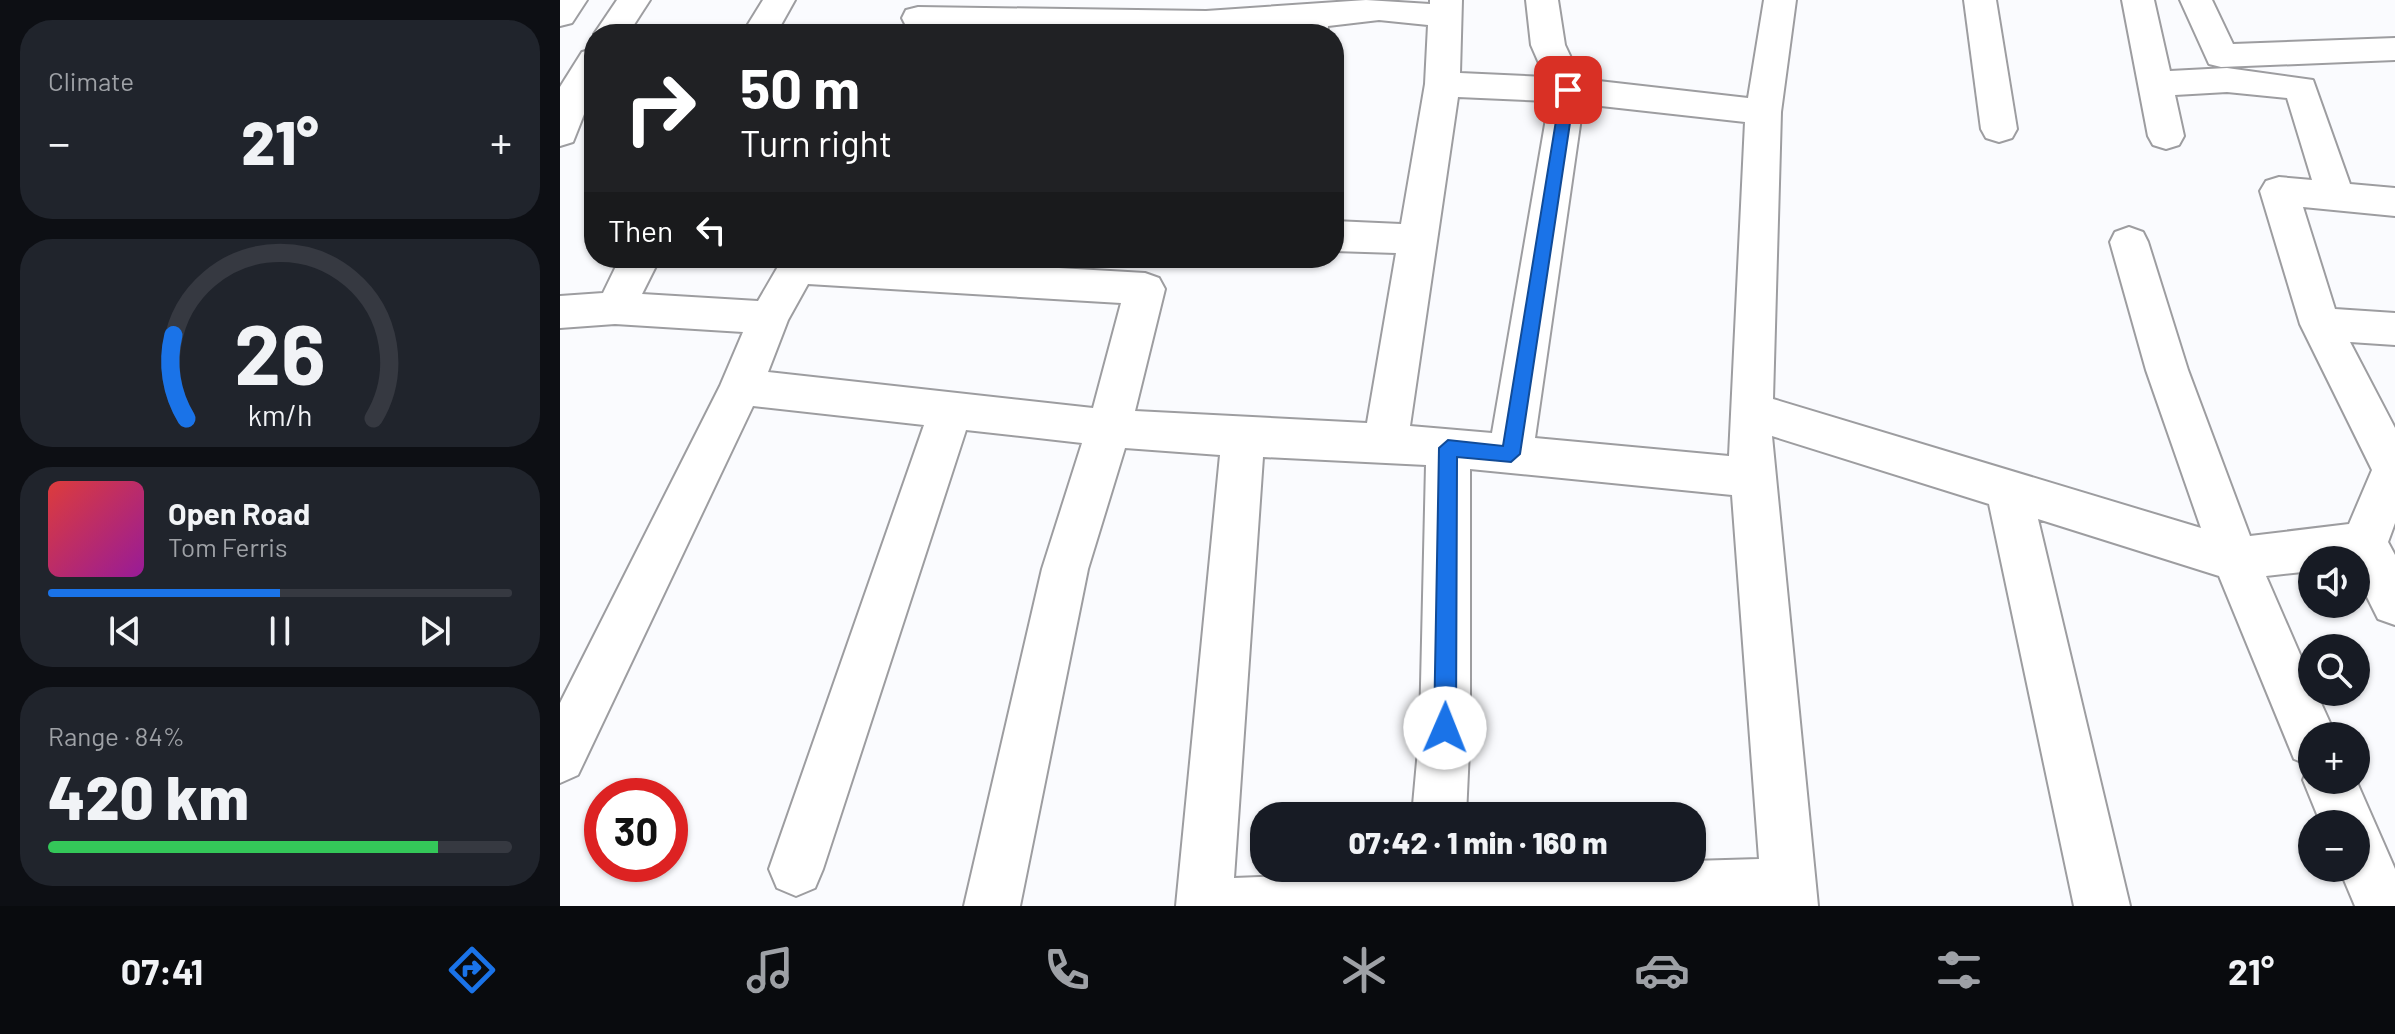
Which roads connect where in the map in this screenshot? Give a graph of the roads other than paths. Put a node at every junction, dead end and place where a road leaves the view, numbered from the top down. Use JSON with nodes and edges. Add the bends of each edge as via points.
{"nodes":[{"id":1,"x":571,"y":0,"type":"edge"},
{"id":2,"x":634,"y":0,"type":"edge"},
{"id":3,"x":779,"y":0,"type":"edge"},
{"id":4,"x":1542,"y":0,"type":"edge"},
{"id":5,"x":1780,"y":0,"type":"edge"},
{"id":6,"x":1980,"y":0,"type":"edge"},
{"id":7,"x":2138,"y":0,"type":"edge"},
{"id":8,"x":2196,"y":0,"type":"edge"},
{"id":9,"x":1447,"y":8,"type":"edge"},
{"id":10,"x":560,"y":15,"type":"edge"},
{"id":11,"x":919,"y":17,"type":"edge"},
{"id":12,"x":618,"y":24,"type":"edge"},
{"id":13,"x":765,"y":24,"type":"edge"},
{"id":14,"x":1100,"y":24,"type":"edge"},
{"id":15,"x":1319,"y":24,"type":"edge"},
{"id":16,"x":2395,"y":49,"type":"edge"},
{"id":17,"x":584,"y":76,"type":"edge"},
{"id":18,"x":1442,"y":84,"type":"junction"},
{"id":19,"x":2155,"y":84,"type":"junction"},
{"id":20,"x":1568,"y":90,"type":"junction"},
{"id":21,"x":1763,"y":112,"type":"junction"},
{"id":22,"x":1999,"y":129,"type":"dead end"},
{"id":23,"x":560,"y":133,"type":"edge"},
{"id":24,"x":2166,"y":136,"type":"dead end"},
{"id":25,"x":2336,"y":197,"type":"junction"},
{"id":26,"x":2395,"y":202,"type":"edge"},
{"id":27,"x":1344,"y":236,"type":"edge"},
{"id":28,"x":1416,"y":239,"type":"junction"},
{"id":29,"x":2129,"y":242,"type":"dead end"},
{"id":30,"x":635,"y":268,"type":"edge"},
{"id":31,"x":798,"y":268,"type":"edge"},
{"id":32,"x":867,"y":268,"type":"edge"},
{"id":33,"x":615,"y":308,"type":"junction"},
{"id":34,"x":560,"y":312,"type":"edge"},
{"id":35,"x":769,"y":318,"type":"junction"},
{"id":36,"x":2320,"y":324,"type":"junction"},
{"id":37,"x":2395,"y":329,"type":"edge"},
{"id":38,"x":741,"y":387,"type":"junction"},
{"id":39,"x":2375,"y":395,"type":"edge"},
{"id":40,"x":951,"y":409,"type":"junction"},
{"id":41,"x":1751,"y":411,"type":"junction"},
{"id":42,"x":1109,"y":428,"type":"junction"},
{"id":43,"x":1243,"y":438,"type":"junction"},
{"id":44,"x":1386,"y":442,"type":"junction"},
{"id":45,"x":1448,"y":448,"type":"junction"},
{"id":46,"x":1511,"y":454,"type":"junction"},
{"id":47,"x":2395,"y":470,"type":"edge"},
{"id":48,"x":1753,"y":478,"type":"junction"},
{"id":49,"x":2009,"y":492,"type":"junction"},
{"id":50,"x":2376,"y":549,"type":"edge"},
{"id":51,"x":2233,"y":559,"type":"junction"},
{"id":52,"x":2395,"y":603,"type":"edge"},
{"id":53,"x":2304,"y":722,"type":"edge"},
{"id":54,"x":560,"y":757,"type":"edge"},
{"id":55,"x":1440,"y":802,"type":"edge"},
{"id":56,"x":796,"y":869,"type":"dead end"},
{"id":57,"x":2370,"y":876,"type":"edge"},
{"id":58,"x":1434,"y":890,"type":"edge"},
{"id":59,"x":1789,"y":895,"type":"edge"},
{"id":60,"x":992,"y":906,"type":"edge"},
{"id":61,"x":1204,"y":906,"type":"edge"},
{"id":62,"x":1217,"y":906,"type":"edge"},
{"id":63,"x":2102,"y":906,"type":"edge"},
{"id":64,"x":2383,"y":906,"type":"edge"}],
"edges":[{"from":1,"to":10,"type":"street"},
{"from":2,"to":12,"type":"street"},
{"from":3,"to":13,"type":"street"},
{"from":4,"to":20,"type":"street","via":[[1548,45]]},
{"from":5,"to":21,"type":"street"},
{"from":6,"to":22,"type":"street"},
{"from":7,"to":19,"type":"street"},
{"from":8,"to":16,"type":"street","via":[[2221,56]]},
{"from":9,"to":15,"type":"street","via":[[1379,9]]},
{"from":9,"to":18,"type":"street"},
{"from":11,"to":14,"type":"street"},
{"from":17,"to":23,"type":"street"},
{"from":18,"to":20,"type":"street"},
{"from":18,"to":28,"type":"street"},
{"from":19,"to":24,"type":"street"},
{"from":19,"to":25,"type":"street","via":[[2227,80],[2301,88]]},
{"from":20,"to":21,"type":"street"},
{"from":20,"to":46,"type":"street"},
{"from":21,"to":41,"type":"street"},
{"from":25,"to":26,"type":"street"},
{"from":25,"to":36,"type":"street","via":[[2279,191]]},
{"from":27,"to":28,"type":"street"},
{"from":28,"to":44,"type":"street"},
{"from":29,"to":51,"type":"street","via":[[2154,337]]},
{"from":30,"to":33,"type":"street"},
{"from":31,"to":35,"type":"street"},
{"from":32,"to":42,"type":"street","via":[[1145,289]]},
{"from":33,"to":34,"type":"street"},
{"from":33,"to":35,"type":"street"},
{"from":35,"to":38,"type":"street"},
{"from":36,"to":37,"type":"street"},
{"from":36,"to":39,"type":"street"},
{"from":38,"to":40,"type":"street"},
{"from":38,"to":54,"type":"street"},
{"from":39,"to":47,"type":"street"},
{"from":40,"to":42,"type":"street"},
{"from":40,"to":56,"type":"street"},
{"from":41,"to":48,"type":"street"},
{"from":41,"to":49,"type":"street"},
{"from":42,"to":43,"type":"street"},
{"from":42,"to":60,"type":"street","via":[[1065,569]]},
{"from":43,"to":44,"type":"street"},
{"from":43,"to":61,"type":"street"},
{"from":44,"to":45,"type":"street"},
{"from":45,"to":46,"type":"street"},
{"from":45,"to":55,"type":"street"},
{"from":46,"to":48,"type":"street"},
{"from":47,"to":50,"type":"street"},
{"from":48,"to":59,"type":"street"},
{"from":49,"to":51,"type":"street"},
{"from":49,"to":63,"type":"street"},
{"from":50,"to":51,"type":"street"},
{"from":50,"to":52,"type":"street"},
{"from":51,"to":53,"type":"street"},
{"from":57,"to":64,"type":"street"},
{"from":58,"to":59,"type":"street"},
{"from":58,"to":62,"type":"street"}]}
